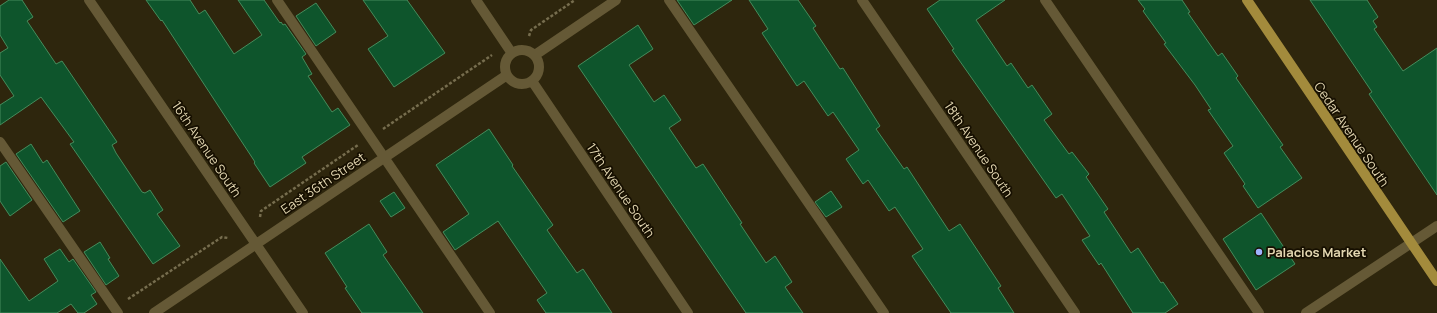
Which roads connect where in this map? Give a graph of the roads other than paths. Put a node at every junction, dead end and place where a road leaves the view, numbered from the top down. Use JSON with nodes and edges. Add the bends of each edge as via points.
{"nodes":[{"id":1,"x":90,"y":0,"type":"edge"},
{"id":2,"x":277,"y":0,"type":"edge"},
{"id":3,"x":476,"y":0,"type":"edge"},
{"id":4,"x":616,"y":0,"type":"edge"},
{"id":5,"x":669,"y":0,"type":"edge"},
{"id":6,"x":862,"y":0,"type":"edge"},
{"id":7,"x":1045,"y":0,"type":"edge"},
{"id":8,"x":1247,"y":0,"type":"edge"},
{"id":9,"x":511,"y":52,"type":"junction"},
{"id":10,"x":535,"y":55,"type":"junction"},
{"id":11,"x":506,"y":76,"type":"junction"},
{"id":12,"x":532,"y":81,"type":"junction"},
{"id":13,"x":0,"y":142,"type":"edge"},
{"id":14,"x":385,"y":158,"type":"junction"},
{"id":15,"x":1437,"y":226,"type":"edge"},
{"id":16,"x":255,"y":243,"type":"junction"},
{"id":17,"x":1411,"y":243,"type":"junction"},
{"id":18,"x":1437,"y":281,"type":"edge"},
{"id":19,"x":117,"y":311,"type":"edge"},
{"id":20,"x":154,"y":313,"type":"edge"},
{"id":21,"x":304,"y":313,"type":"edge"},
{"id":22,"x":490,"y":313,"type":"edge"},
{"id":23,"x":688,"y":313,"type":"edge"},
{"id":24,"x":884,"y":313,"type":"edge"},
{"id":25,"x":1075,"y":313,"type":"edge"},
{"id":26,"x":1259,"y":313,"type":"edge"},
{"id":27,"x":1306,"y":313,"type":"edge"}],
"edges":[{"from":1,"to":16,"type":"street","name":"16th Avenue South"},
{"from":2,"to":14,"type":"street"},
{"from":3,"to":9,"type":"street"},
{"from":4,"to":10,"type":"street"},
{"from":5,"to":24,"type":"street"},
{"from":6,"to":25,"type":"street","name":"18th Avenue South"},
{"from":7,"to":26,"type":"street"},
{"from":8,"to":17,"type":"main road","name":"Cedar Avenue South"},
{"from":9,"to":10,"type":"street","via":[[524,50]]},
{"from":9,"to":11,"type":"street","via":[[504,67]]},
{"from":10,"to":12,"type":"street","via":[[539,69]]},
{"from":11,"to":12,"type":"street","via":[[520,84]]},
{"from":11,"to":14,"type":"street","name":"East 36th Street"},
{"from":12,"to":23,"type":"street","name":"17th Avenue South"},
{"from":13,"to":19,"type":"street"},
{"from":14,"to":16,"type":"street","name":"East 36th Street"},
{"from":14,"to":22,"type":"street"},
{"from":15,"to":17,"type":"street"},
{"from":16,"to":20,"type":"street","name":"East 36th Street"},
{"from":16,"to":21,"type":"street","name":"16th Avenue South"},
{"from":17,"to":18,"type":"main road","name":"Cedar Avenue South"},
{"from":17,"to":27,"type":"street"}]}
